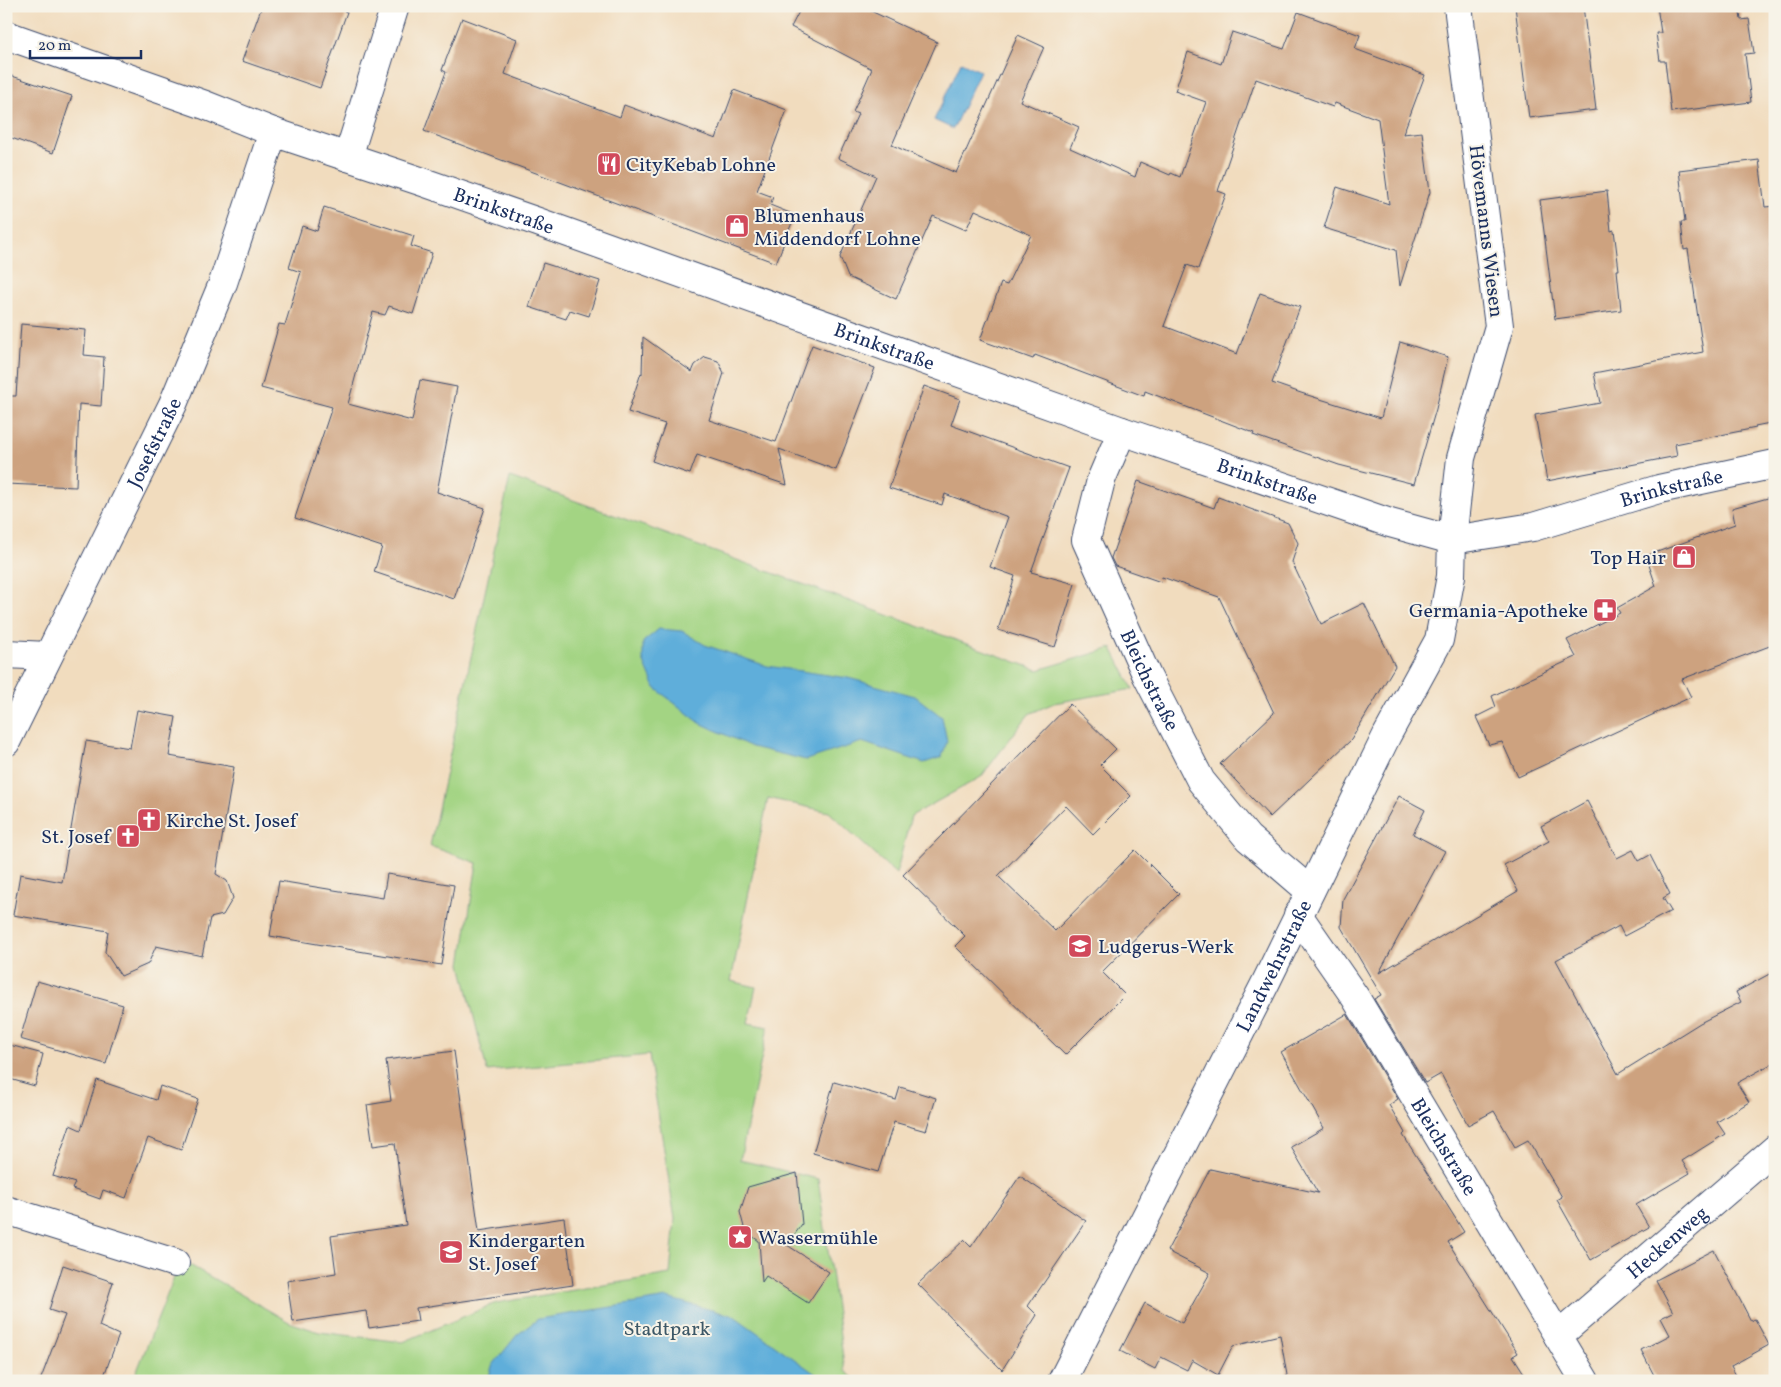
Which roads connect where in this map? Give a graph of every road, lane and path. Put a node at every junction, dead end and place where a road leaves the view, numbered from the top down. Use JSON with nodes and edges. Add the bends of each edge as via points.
{"nodes":[{"id":1,"x":395,"y":6,"type":"edge"},
{"id":2,"x":1458,"y":6,"type":"edge"},
{"id":3,"x":6,"y":35,"type":"edge"},
{"id":4,"x":273,"y":132,"type":"junction"},
{"id":5,"x":348,"y":157,"type":"junction"},
{"id":6,"x":1122,"y":431,"type":"junction"},
{"id":7,"x":1775,"y":464,"type":"edge"},
{"id":8,"x":1452,"y":540,"type":"junction"},
{"id":9,"x":6,"y":654,"type":"edge"},
{"id":10,"x":48,"y":656,"type":"junction"},
{"id":11,"x":6,"y":742,"type":"edge"},
{"id":12,"x":1310,"y":891,"type":"junction"},
{"id":13,"x":1298,"y":915,"type":"junction"},
{"id":14,"x":1775,"y":1149,"type":"edge"},
{"id":15,"x":6,"y":1210,"type":"edge"},
{"id":16,"x":175,"y":1263,"type":"dead end"},
{"id":17,"x":1558,"y":1336,"type":"junction"},
{"id":18,"x":1062,"y":1381,"type":"edge"},
{"id":19,"x":1585,"y":1381,"type":"edge"}],
"edges":[{"from":1,"to":5,"type":"street"},
{"from":2,"to":8,"type":"street","name":"Hövemanns Wiesen","via":[[1499,326],[1461,458]]},
{"from":3,"to":4,"type":"street","name":"Brinkstraße"},
{"from":4,"to":5,"type":"street","name":"Brinkstraße"},
{"from":4,"to":10,"type":"street","name":"Josefstraße","via":[[223,283],[173,404]]},
{"from":5,"to":6,"type":"street","name":"Brinkstraße"},
{"from":6,"to":8,"type":"street","name":"Brinkstraße","via":[[1390,523]]},
{"from":6,"to":12,"type":"street","name":"Bleichstraße","via":[[1101,480],[1086,540],[1147,676],[1201,781],[1248,838]]},
{"from":7,"to":8,"type":"street","name":"Brinkstraße","via":[[1659,489],[1533,527]]},
{"from":8,"to":12,"type":"street","name":"Landwehrstraße","via":[[1450,576],[1439,640],[1387,735]]},
{"from":9,"to":10,"type":"street"},
{"from":10,"to":11,"type":"street","name":"Josefstraße"},
{"from":12,"to":13,"type":"street","name":"Landwehrstraße"},
{"from":13,"to":17,"type":"street","name":"Bleichstraße","via":[[1355,997]]},
{"from":13,"to":18,"type":"street","name":"Landwehrstraße"},
{"from":14,"to":17,"type":"street","name":"Heckenweg"},
{"from":15,"to":16,"type":"street"},
{"from":17,"to":19,"type":"street","name":"Bleichstraße"}]}
